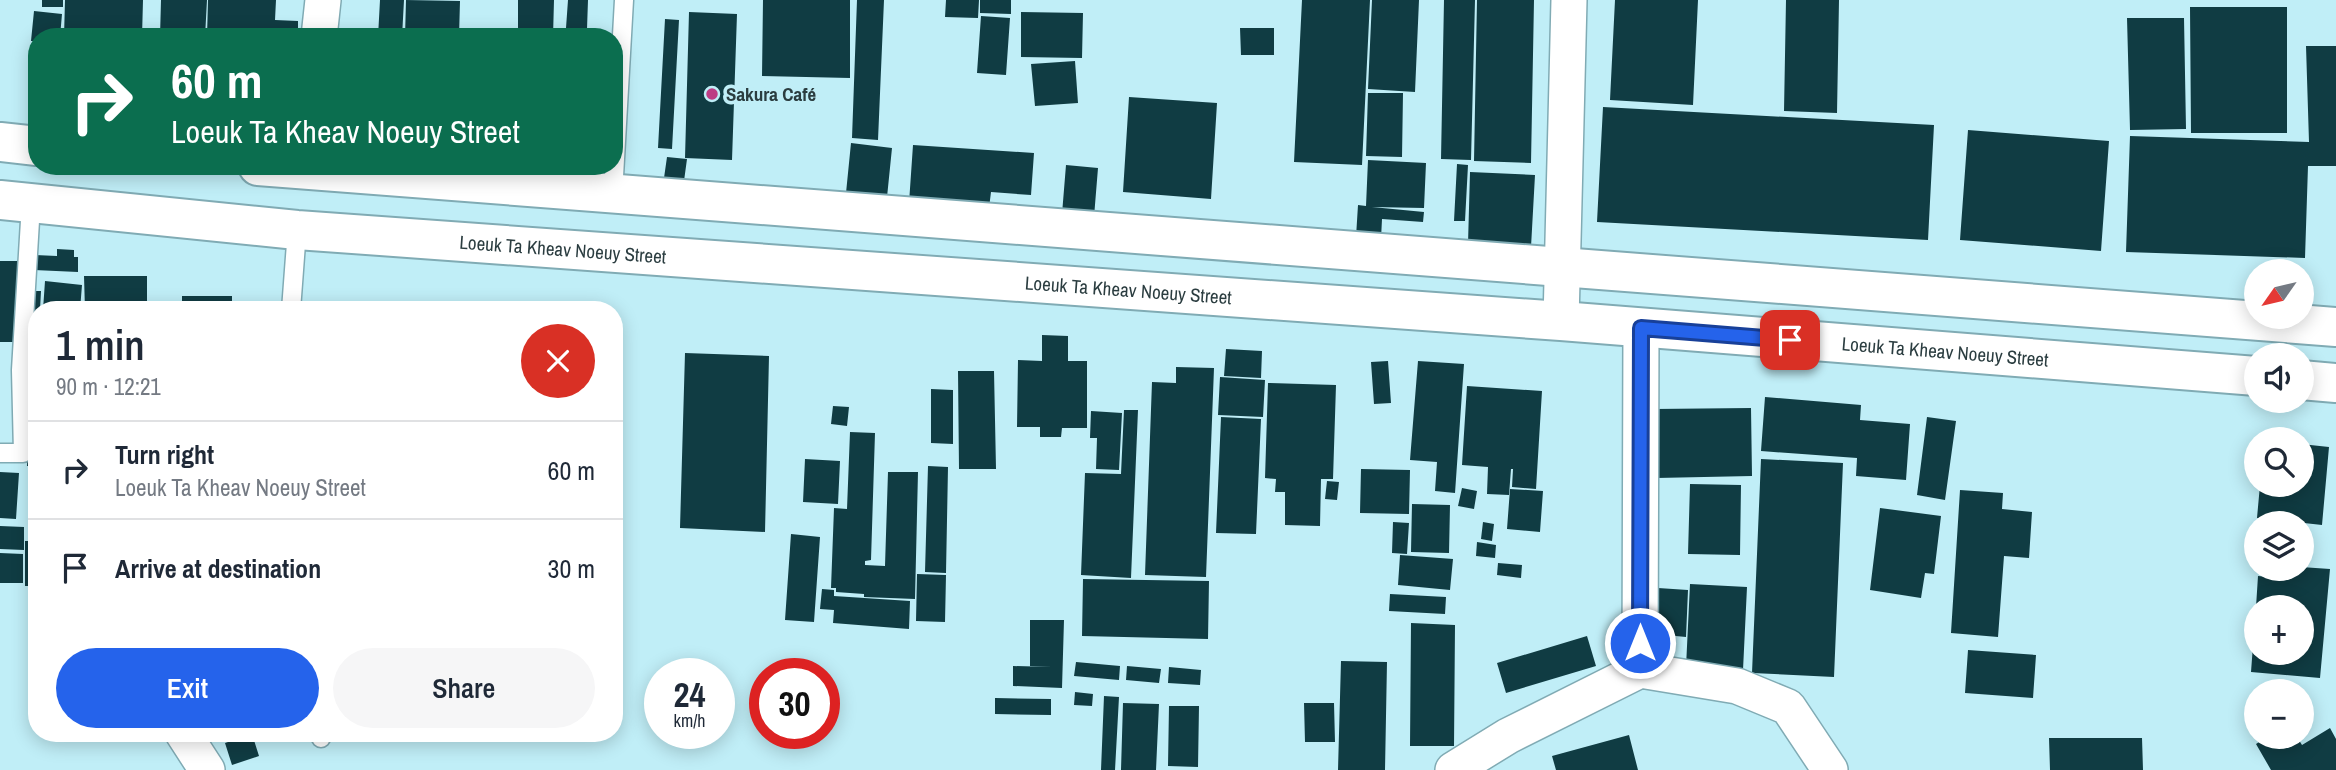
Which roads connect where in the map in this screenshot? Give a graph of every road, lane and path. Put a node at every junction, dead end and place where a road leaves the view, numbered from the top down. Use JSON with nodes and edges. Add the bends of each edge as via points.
{"nodes":[{"id":1,"x":323,"y":0,"type":"edge"},
{"id":2,"x":624,"y":0,"type":"edge"},
{"id":3,"x":1569,"y":0,"type":"edge"},
{"id":4,"x":321,"y":28,"type":"edge"},
{"id":5,"x":622,"y":28,"type":"edge"},
{"id":6,"x":0,"y":142,"type":"edge"},
{"id":7,"x":28,"y":145,"type":"edge"},
{"id":8,"x":382,"y":175,"type":"edge"},
{"id":9,"x":614,"y":175,"type":"edge"},
{"id":10,"x":613,"y":194,"type":"junction"},
{"id":11,"x":16,"y":202,"type":"edge"},
{"id":12,"x":297,"y":230,"type":"junction"},
{"id":13,"x":1563,"y":265,"type":"junction"},
{"id":14,"x":292,"y":301,"type":"edge"},
{"id":15,"x":1561,"y":321,"type":"junction"},
{"id":16,"x":2336,"y":327,"type":"edge"},
{"id":17,"x":1641,"y":328,"type":"junction"},
{"id":18,"x":2244,"y":375,"type":"edge"},
{"id":19,"x":2314,"y":381,"type":"edge"},
{"id":20,"x":2336,"y":383,"type":"edge"},
{"id":21,"x":0,"y":453,"type":"edge"},
{"id":22,"x":1640,"y":670,"type":"junction"},
{"id":23,"x":189,"y":742,"type":"edge"},
{"id":24,"x":207,"y":770,"type":"edge"},
{"id":25,"x":1453,"y":770,"type":"edge"},
{"id":26,"x":1830,"y":770,"type":"edge"}],
"edges":[{"from":1,"to":4,"type":"street"},
{"from":2,"to":5,"type":"lane"},
{"from":3,"to":13,"type":"street"},
{"from":6,"to":7,"type":"main road"},
{"from":8,"to":10,"type":"main road"},
{"from":9,"to":10,"type":"lane"},
{"from":10,"to":13,"type":"main road"},
{"from":11,"to":12,"type":"main road","name":"Loeuk Ta Kheav Noeuy Street"},
{"from":11,"to":21,"type":"lane","via":[[23,453]]},
{"from":12,"to":14,"type":"lane"},
{"from":12,"to":15,"type":"main road","name":"Loeuk Ta Kheav Noeuy Street"},
{"from":13,"to":15,"type":"street"},
{"from":13,"to":16,"type":"main road"},
{"from":15,"to":17,"type":"main road","name":"Loeuk Ta Kheav Noeuy Street"},
{"from":17,"to":18,"type":"main road","name":"Loeuk Ta Kheav Noeuy Street"},
{"from":17,"to":22,"type":"street"},
{"from":19,"to":20,"type":"main road"},
{"from":22,"to":25,"type":"street","via":[[1508,736]]},
{"from":22,"to":26,"type":"street","via":[[1737,685],[1788,707]]},
{"from":23,"to":24,"type":"street"}]}
